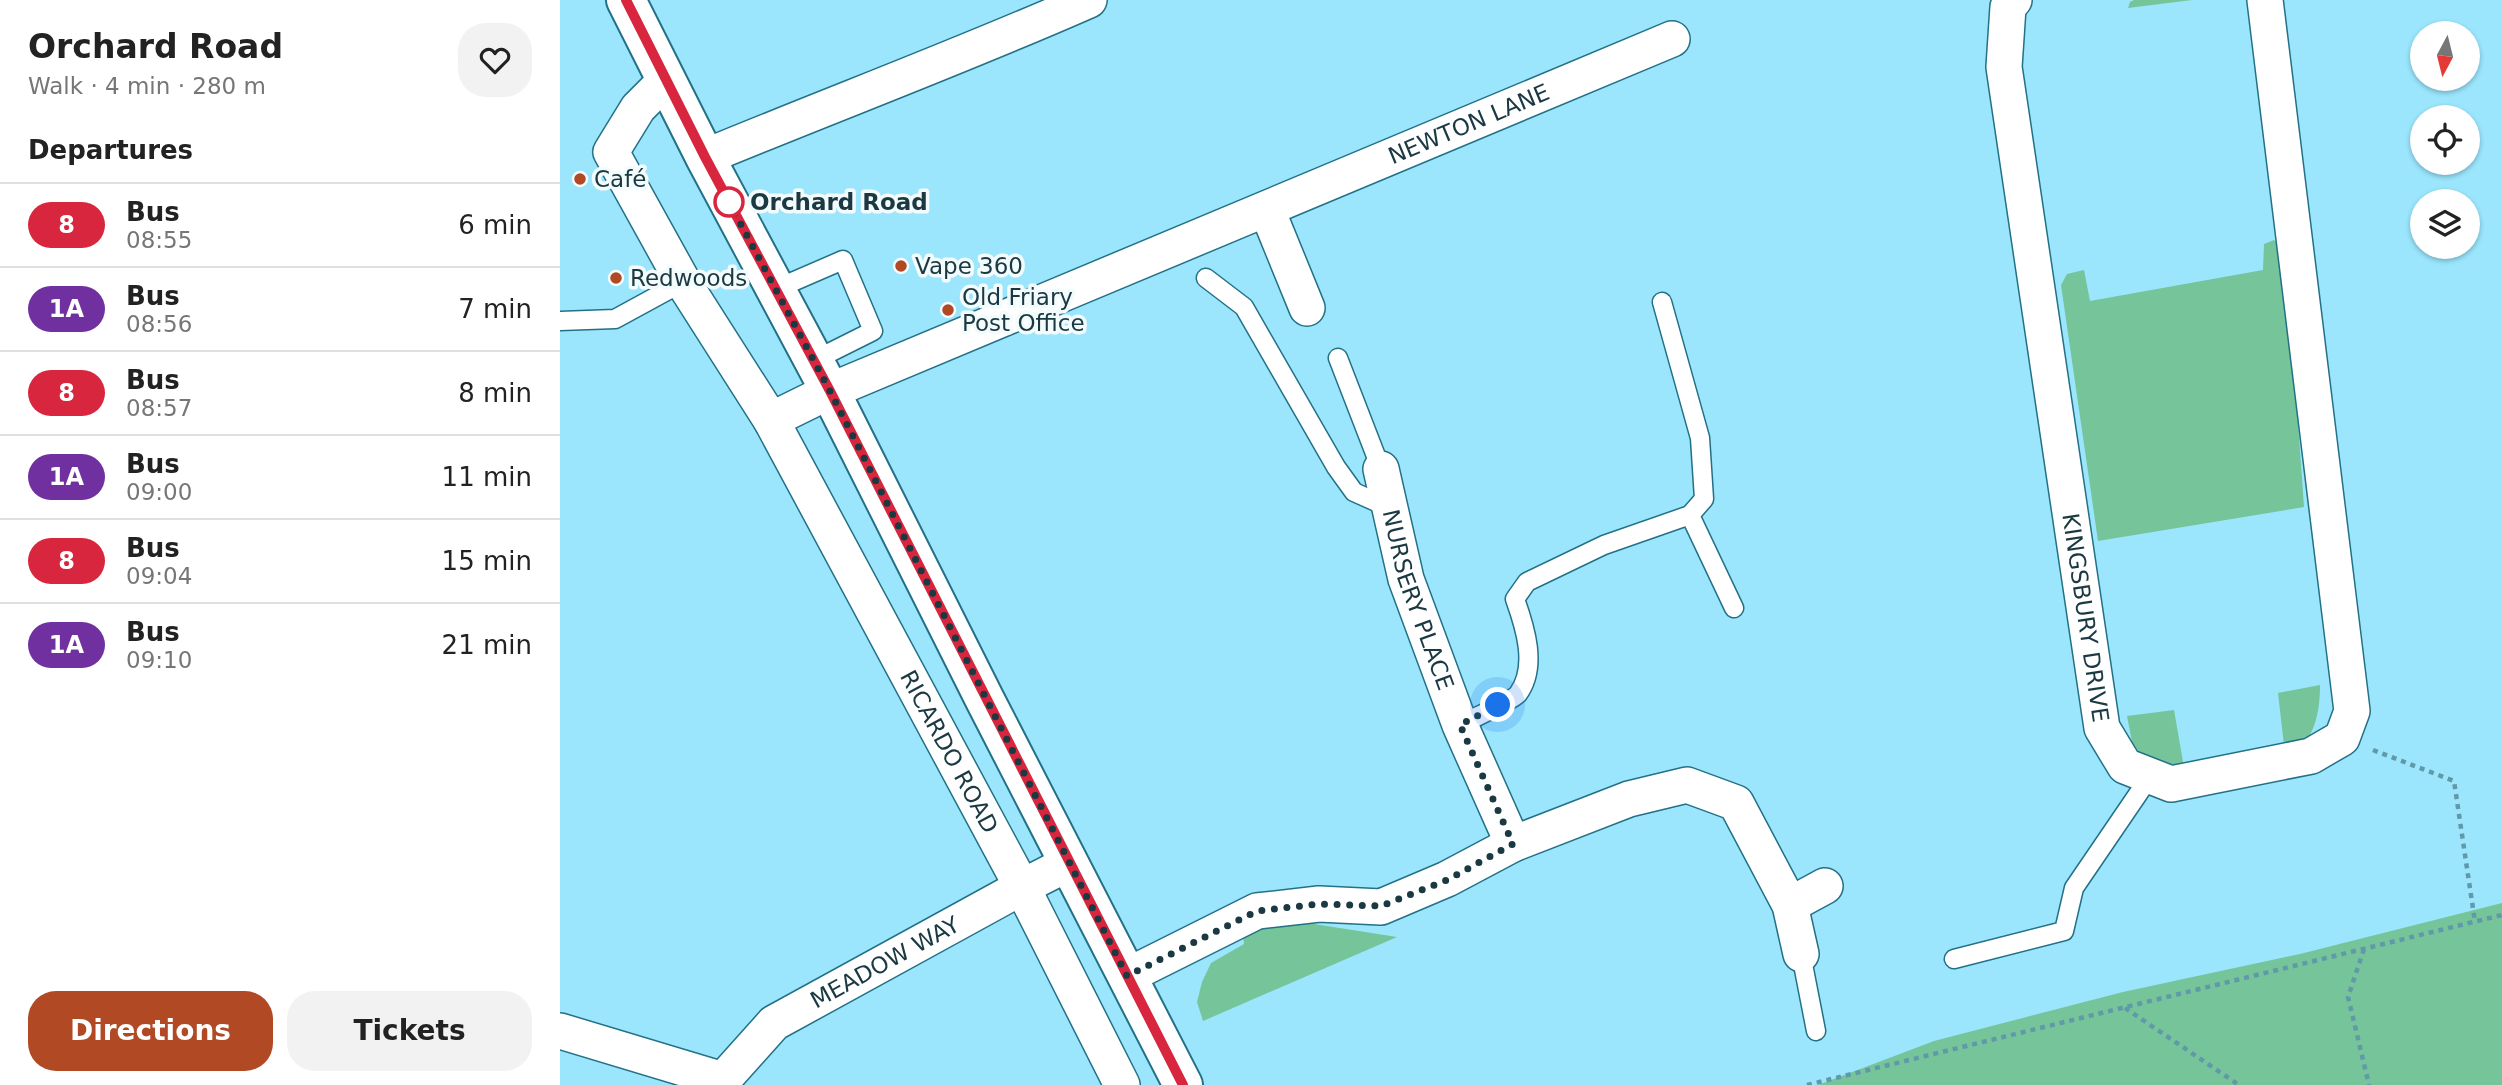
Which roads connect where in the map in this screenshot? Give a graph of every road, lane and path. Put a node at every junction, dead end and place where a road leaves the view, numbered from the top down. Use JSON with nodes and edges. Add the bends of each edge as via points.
{"nodes":[{"id":1,"x":626,"y":0,"type":"edge"},
{"id":2,"x":1089,"y":0,"type":"edge"},
{"id":3,"x":2014,"y":0,"type":"edge"},
{"id":4,"x":2265,"y":0,"type":"edge"},
{"id":5,"x":1672,"y":39,"type":"dead end"},
{"id":6,"x":666,"y":80,"type":"junction"},
{"id":7,"x":705,"y":157,"type":"junction"},
{"id":8,"x":1266,"y":210,"type":"junction"},
{"id":9,"x":1206,"y":278,"type":"dead end"},
{"id":10,"x":683,"y":282,"type":"junction"},
{"id":11,"x":776,"y":289,"type":"junction"},
{"id":12,"x":1662,"y":302,"type":"dead end"},
{"id":13,"x":1307,"y":308,"type":"dead end"},
{"id":14,"x":560,"y":321,"type":"edge"},
{"id":15,"x":1338,"y":358,"type":"dead end"},
{"id":16,"x":821,"y":376,"type":"junction"},
{"id":17,"x":771,"y":420,"type":"junction"},
{"id":18,"x":1381,"y":468,"type":"joint"},
{"id":19,"x":1390,"y":508,"type":"junction"},
{"id":20,"x":1690,"y":516,"type":"junction"},
{"id":21,"x":1734,"y":608,"type":"dead end"},
{"id":22,"x":1460,"y":725,"type":"junction"},
{"id":23,"x":2342,"y":738,"type":"junction"},
{"id":24,"x":2151,"y":775,"type":"junction"},
{"id":25,"x":1513,"y":844,"type":"junction"},
{"id":26,"x":1069,"y":863,"type":"junction"},
{"id":27,"x":1825,"y":886,"type":"dead end"},
{"id":28,"x":1022,"y":887,"type":"junction"},
{"id":29,"x":1790,"y":905,"type":"junction"},
{"id":30,"x":2502,"y":915,"type":"edge"},
{"id":31,"x":2475,"y":922,"type":"junction"},
{"id":32,"x":2364,"y":949,"type":"junction"},
{"id":33,"x":1801,"y":954,"type":"joint"},
{"id":34,"x":1954,"y":959,"type":"dead end"},
{"id":35,"x":1127,"y":976,"type":"junction"},
{"id":36,"x":2124,"y":1008,"type":"junction"},
{"id":37,"x":560,"y":1031,"type":"edge"},
{"id":38,"x":1816,"y":1031,"type":"dead end"},
{"id":39,"x":722,"y":1082,"type":"edge"},
{"id":40,"x":1122,"y":1085,"type":"edge"},
{"id":41,"x":1183,"y":1085,"type":"edge"},
{"id":42,"x":1807,"y":1085,"type":"edge"},
{"id":43,"x":2239,"y":1085,"type":"edge"},
{"id":44,"x":2369,"y":1085,"type":"edge"}],
"edges":[{"from":1,"to":6,"type":"main road"},
{"from":2,"to":7,"type":"street"},
{"from":3,"to":24,"type":"street","name":"KINGSBURY DRIVE","via":[[2008,7],[2004,67],[2102,728],[2126,766]]},
{"from":4,"to":23,"type":"street","via":[[2352,711]]},
{"from":5,"to":8,"type":"street","name":"NEWTON LANE"},
{"from":6,"to":7,"type":"main road"},
{"from":6,"to":10,"type":"street","name":"RICARDO ROAD","via":[[638,108],[611,152]]},
{"from":7,"to":11,"type":"main road"},
{"from":8,"to":13,"type":"street"},
{"from":8,"to":16,"type":"street","name":"NEWTON LANE"},
{"from":9,"to":19,"type":"lane","via":[[1244,307],[1354,492]]},
{"from":10,"to":14,"type":"lane","via":[[615,319]]},
{"from":10,"to":17,"type":"street","name":"RICARDO ROAD"},
{"from":11,"to":16,"type":"main road"},
{"from":11,"to":16,"type":"lane","via":[[843,260],[873,331]]},
{"from":12,"to":20,"type":"lane","via":[[1700,438],[1704,499]]},
{"from":15,"to":18,"type":"lane"},
{"from":16,"to":17,"type":"street"},
{"from":16,"to":26,"type":"main road"},
{"from":17,"to":28,"type":"street","name":"RICARDO ROAD"},
{"from":18,"to":19,"type":"street","name":"NURSERY PLACE"},
{"from":19,"to":22,"type":"street","name":"NURSERY PLACE","via":[[1406,579]]},
{"from":20,"to":21,"type":"lane"},
{"from":20,"to":22,"type":"lane","via":[[1604,545],[1527,582],[1515,598],[1529,668],[1517,695]]},
{"from":22,"to":25,"type":"street","name":"NURSERY PLACE"},
{"from":23,"to":24,"type":"street","name":"KINGSBURY DRIVE","via":[[2311,756],[2197,779],[2171,784]]},
{"from":23,"to":31,"type":"path","via":[[2454,781]]},
{"from":24,"to":34,"type":"lane","via":[[2074,888],[2064,932]]},
{"from":25,"to":29,"type":"street","via":[[1629,799],[1687,785],[1736,803]]},
{"from":25,"to":35,"type":"street","via":[[1447,880],[1381,906],[1319,904],[1257,911]]},
{"from":26,"to":28,"type":"street","name":"MEADOW WAY"},
{"from":26,"to":35,"type":"main road"},
{"from":27,"to":29,"type":"street"},
{"from":28,"to":39,"type":"street","name":"MEADOW WAY","via":[[774,1023]]},
{"from":28,"to":40,"type":"street","name":"RICARDO ROAD"},
{"from":29,"to":33,"type":"street"},
{"from":30,"to":31,"type":"path"},
{"from":31,"to":32,"type":"path"},
{"from":32,"to":36,"type":"path"},
{"from":32,"to":44,"type":"path","via":[[2348,997]]},
{"from":33,"to":38,"type":"lane"},
{"from":35,"to":41,"type":"main road"},
{"from":36,"to":42,"type":"path"},
{"from":36,"to":43,"type":"path"},
{"from":37,"to":39,"type":"street"}]}
